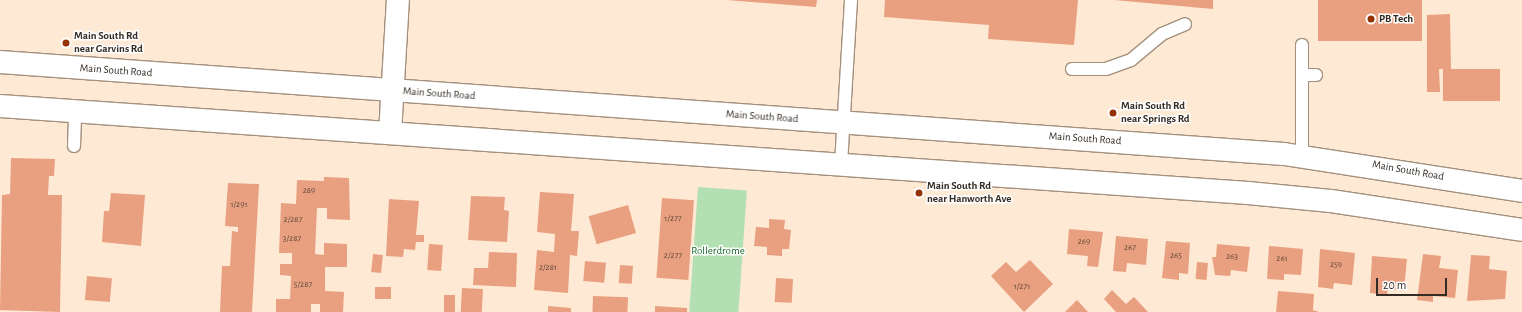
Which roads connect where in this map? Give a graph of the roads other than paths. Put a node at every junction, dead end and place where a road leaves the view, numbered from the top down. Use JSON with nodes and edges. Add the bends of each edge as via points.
{"nodes":[{"id":1,"x":398,"y":0,"type":"edge"},
{"id":2,"x":851,"y":0,"type":"edge"},
{"id":3,"x":1185,"y":24,"type":"dead end"},
{"id":4,"x":1302,"y":45,"type":"dead end"},
{"id":5,"x":0,"y":62,"type":"edge"},
{"id":6,"x":1072,"y":69,"type":"dead end"},
{"id":7,"x":1303,"y":75,"type":"junction"},
{"id":8,"x":1316,"y":75,"type":"dead end"},
{"id":9,"x":392,"y":90,"type":"junction"},
{"id":10,"x":0,"y":106,"type":"edge"},
{"id":11,"x":75,"y":111,"type":"junction"},
{"id":12,"x":844,"y":123,"type":"junction"},
{"id":13,"x":390,"y":133,"type":"junction"},
{"id":14,"x":74,"y":146,"type":"dead end"},
{"id":15,"x":1302,"y":157,"type":"junction"},
{"id":16,"x":841,"y":164,"type":"junction"},
{"id":17,"x":1522,"y":191,"type":"edge"},
{"id":18,"x":1522,"y":230,"type":"edge"}],
"edges":[{"from":1,"to":9,"type":"main road"},
{"from":2,"to":12,"type":"lane"},
{"from":3,"to":6,"type":"lane","via":[[1162,34],[1131,60],[1106,69]]},
{"from":4,"to":7,"type":"lane"},
{"from":5,"to":9,"type":"main road","name":"Main South Road"},
{"from":7,"to":8,"type":"lane"},
{"from":7,"to":15,"type":"lane"},
{"from":9,"to":12,"type":"main road","name":"Main South Road"},
{"from":9,"to":13,"type":"main road"},
{"from":10,"to":11,"type":"main road"},
{"from":11,"to":13,"type":"main road"},
{"from":11,"to":14,"type":"lane"},
{"from":12,"to":15,"type":"main road","name":"Main South Road"},
{"from":12,"to":16,"type":"lane"},
{"from":13,"to":16,"type":"main road"},
{"from":15,"to":17,"type":"main road","name":"Main South Road"},
{"from":16,"to":18,"type":"main road","via":[[1324,201]]}]}
